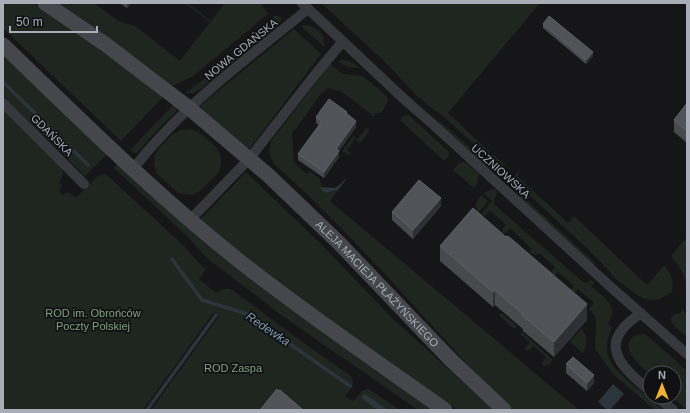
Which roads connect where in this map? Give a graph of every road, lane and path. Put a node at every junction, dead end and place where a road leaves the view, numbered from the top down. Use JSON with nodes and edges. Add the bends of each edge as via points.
{"nodes":[{"id":1,"x":45,"y":3,"type":"edge"},
{"id":2,"x":305,"y":6,"type":"edge"},
{"id":3,"x":342,"y":41,"type":"junction"},
{"id":4,"x":3,"y":45,"type":"edge"},
{"id":5,"x":3,"y":103,"type":"edge"},
{"id":6,"x":189,"y":108,"type":"junction"},
{"id":7,"x":249,"y":159,"type":"junction"},
{"id":8,"x":133,"y":169,"type":"junction"},
{"id":9,"x":84,"y":184,"type":"dead end"},
{"id":10,"x":190,"y":220,"type":"junction"},
{"id":11,"x":641,"y":313,"type":"junction"},
{"id":12,"x":687,"y":354,"type":"edge"},
{"id":13,"x":642,"y":384,"type":"edge"},
{"id":14,"x":445,"y":410,"type":"edge"},
{"id":15,"x":504,"y":410,"type":"edge"}],
"edges":[{"from":1,"to":6,"type":"main road","name":"ALEJA MACIEJA PŁAŻYŃSKIEGO","via":[[105,44]]},
{"from":2,"to":3,"type":"street","name":"UCZNIOWSKA"},
{"from":2,"to":6,"type":"street","name":"NOWA GDAŃSKA"},
{"from":3,"to":7,"type":"street"},
{"from":3,"to":11,"type":"street","name":"UCZNIOWSKA"},
{"from":4,"to":8,"type":"main road"},
{"from":5,"to":9,"type":"street","name":"GDAŃSKA"},
{"from":6,"to":7,"type":"main road","name":"ALEJA MACIEJA PŁAŻYŃSKIEGO"},
{"from":6,"to":8,"type":"street"},
{"from":7,"to":10,"type":"street"},
{"from":7,"to":15,"type":"main road","name":"ALEJA MACIEJA PŁAŻYŃSKIEGO","via":[[338,242],[429,338]]},
{"from":8,"to":10,"type":"main road"},
{"from":10,"to":14,"type":"main road","via":[[251,270],[334,332]]},
{"from":11,"to":12,"type":"street","name":"UCZNIOWSKA"},
{"from":11,"to":13,"type":"street","via":[[622,329],[616,341],[616,349],[623,366]]}]}
